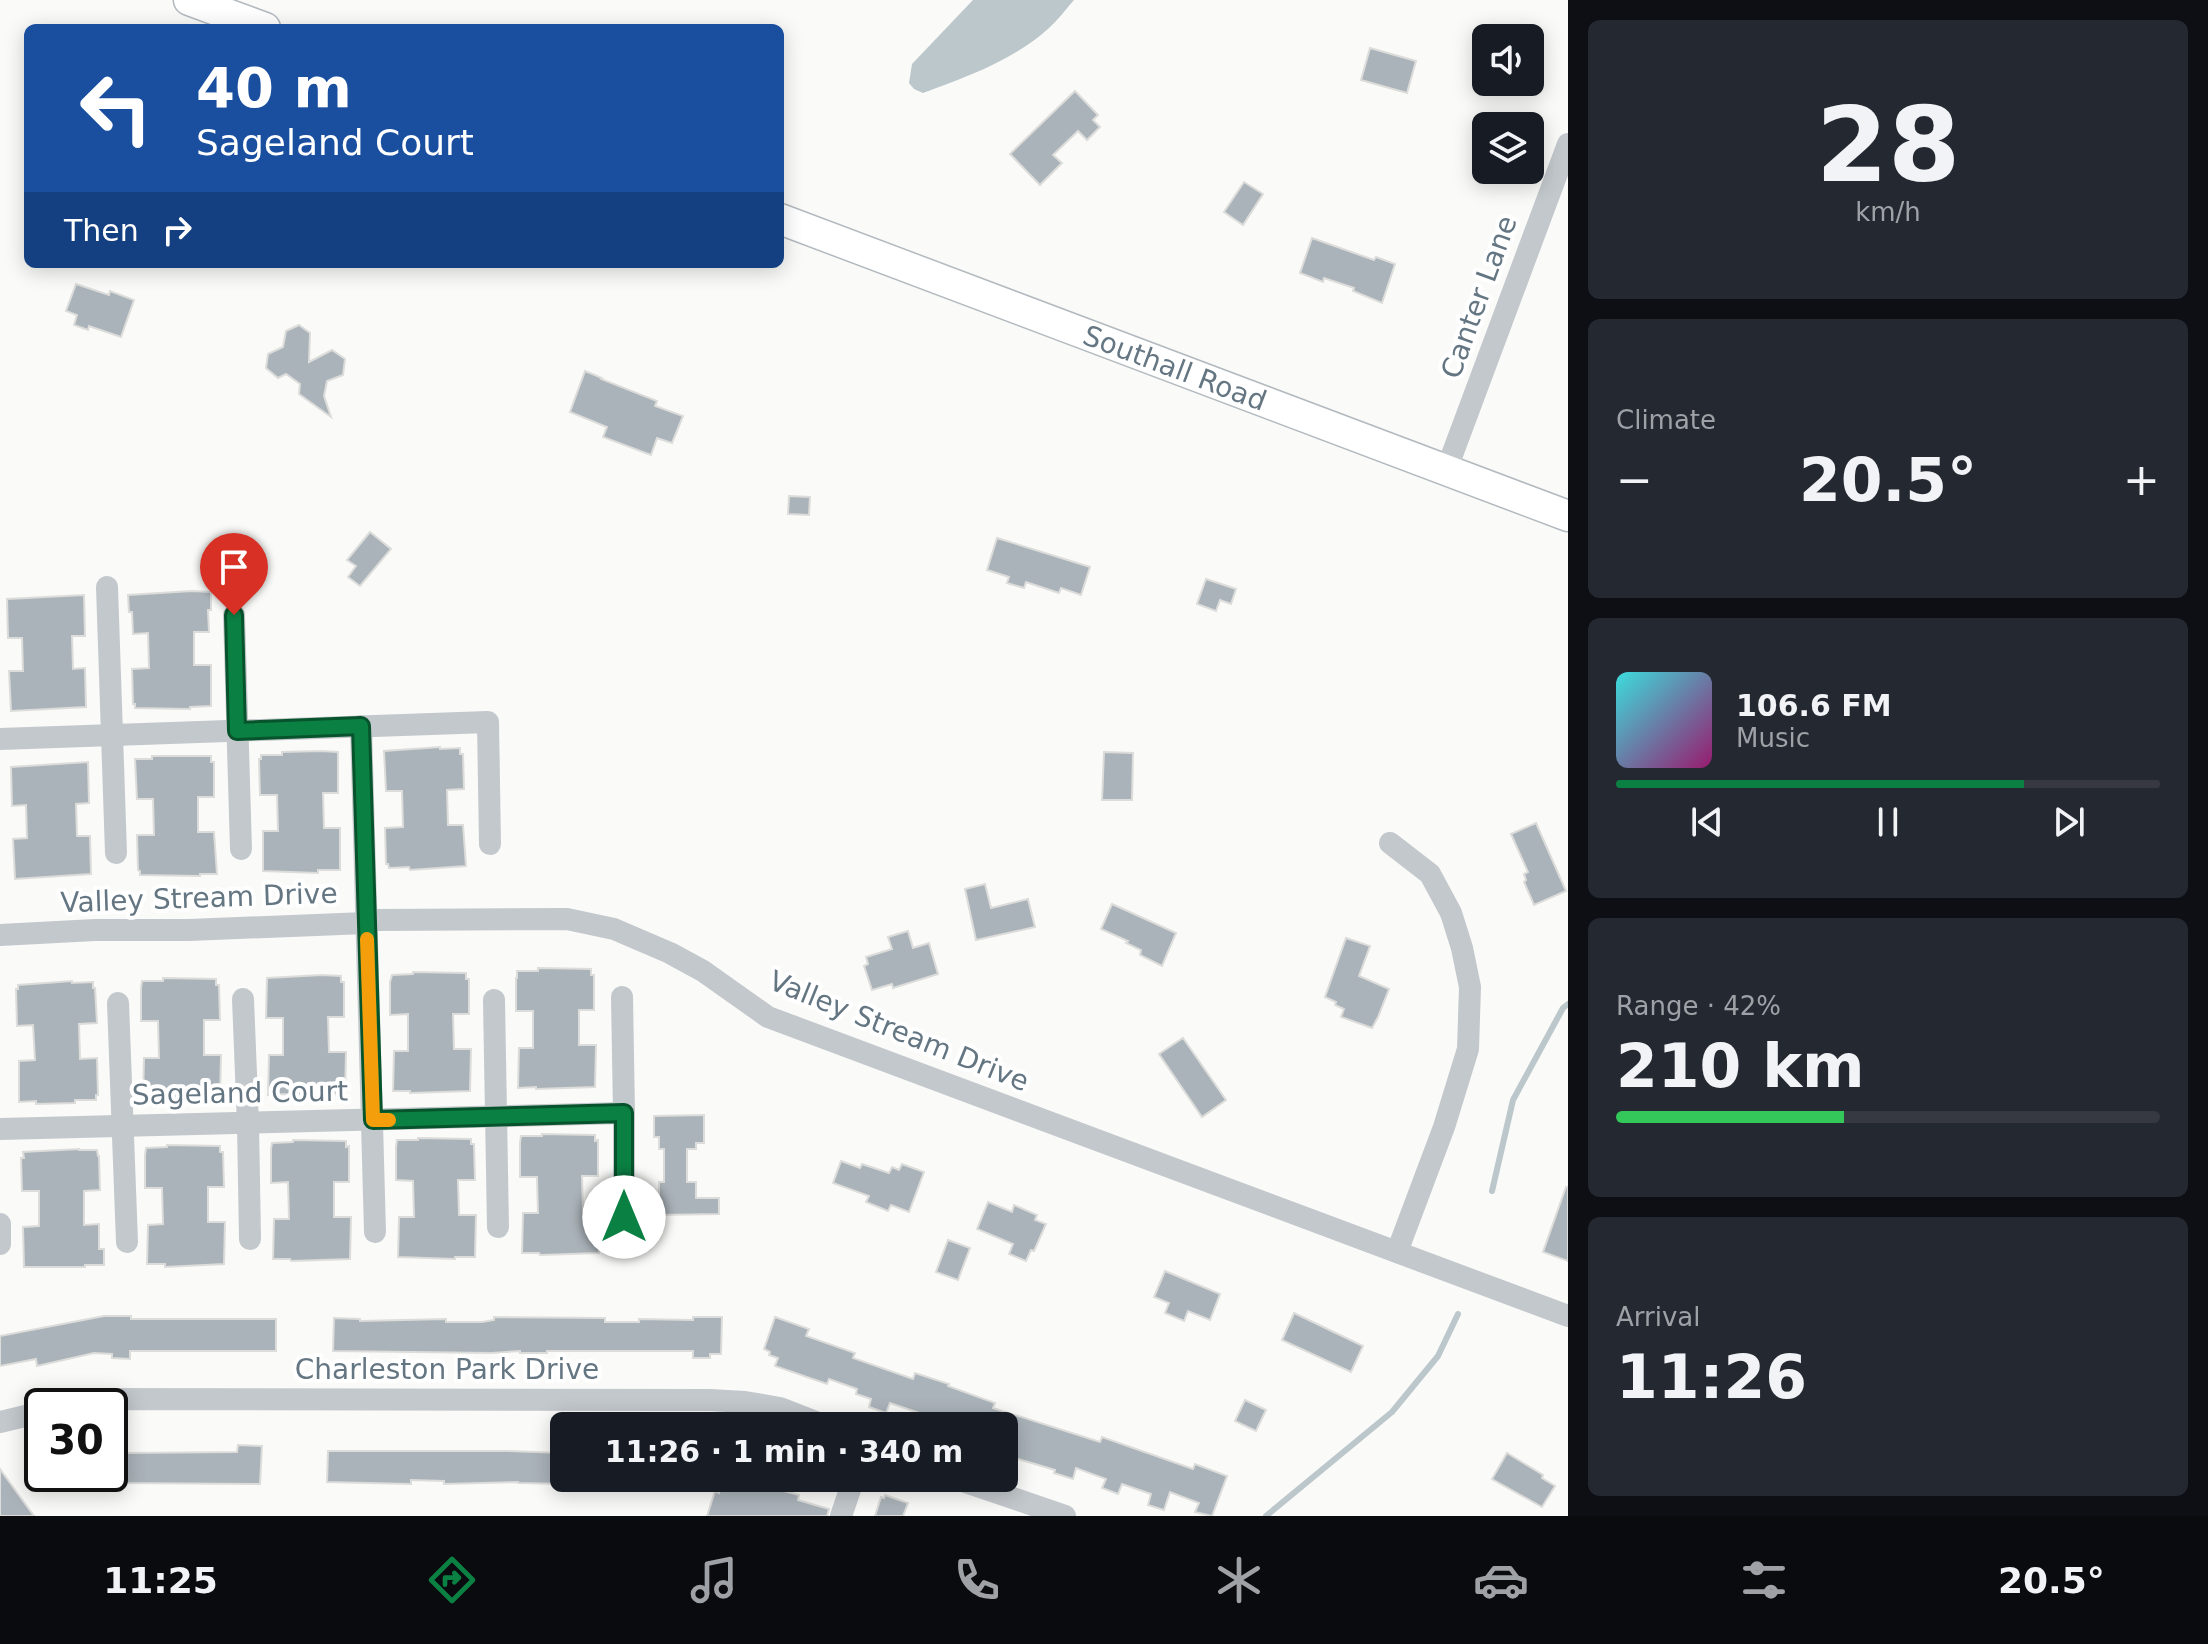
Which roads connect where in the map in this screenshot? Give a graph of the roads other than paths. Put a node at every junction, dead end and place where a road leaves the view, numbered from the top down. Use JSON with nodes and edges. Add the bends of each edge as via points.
{"nodes":[{"id":1,"x":189,"y":0,"type":"edge"},
{"id":2,"x":254,"y":24,"type":"edge"},
{"id":3,"x":1568,"y":144,"type":"edge"},
{"id":4,"x":784,"y":221,"type":"edge"},
{"id":5,"x":1446,"y":471,"type":"junction"},
{"id":6,"x":1568,"y":516,"type":"edge"},
{"id":7,"x":107,"y":587,"type":"dead end"},
{"id":8,"x":234,"y":615,"type":"dead end"},
{"id":9,"x":361,"y":726,"type":"junction"},
{"id":10,"x":237,"y":731,"type":"junction"},
{"id":11,"x":112,"y":735,"type":"junction"},
{"id":12,"x":0,"y":739,"type":"edge"},
{"id":13,"x":1390,"y":843,"type":"dead end"},
{"id":14,"x":490,"y":844,"type":"dead end"},
{"id":15,"x":241,"y":849,"type":"dead end"},
{"id":16,"x":116,"y":853,"type":"dead end"},
{"id":17,"x":366,"y":923,"type":"junction"},
{"id":18,"x":0,"y":935,"type":"edge"},
{"id":19,"x":622,"y":997,"type":"dead end"},
{"id":20,"x":243,"y":999,"type":"dead end"},
{"id":21,"x":494,"y":1000,"type":"dead end"},
{"id":22,"x":118,"y":1003,"type":"dead end"},
{"id":23,"x":624,"y":1113,"type":"junction"},
{"id":24,"x":497,"y":1117,"type":"junction"},
{"id":25,"x":373,"y":1120,"type":"junction"},
{"id":26,"x":248,"y":1124,"type":"junction"},
{"id":27,"x":123,"y":1126,"type":"junction"},
{"id":28,"x":0,"y":1129,"type":"edge"},
{"id":29,"x":624,"y":1217,"type":"dead end"},
{"id":30,"x":0,"y":1224,"type":"edge"},
{"id":31,"x":498,"y":1227,"type":"dead end"},
{"id":32,"x":375,"y":1232,"type":"dead end"},
{"id":33,"x":250,"y":1239,"type":"dead end"},
{"id":34,"x":127,"y":1242,"type":"dead end"},
{"id":35,"x":0,"y":1244,"type":"edge"},
{"id":36,"x":1397,"y":1252,"type":"junction"},
{"id":37,"x":1568,"y":1316,"type":"edge"},
{"id":38,"x":128,"y":1399,"type":"edge"},
{"id":39,"x":790,"y":1412,"type":"edge"},
{"id":40,"x":24,"y":1416,"type":"edge"},
{"id":41,"x":0,"y":1422,"type":"edge"},
{"id":42,"x":849,"y":1492,"type":"edge"},
{"id":43,"x":995,"y":1492,"type":"edge"},
{"id":44,"x":841,"y":1516,"type":"edge"},
{"id":45,"x":1065,"y":1516,"type":"edge"}],
"edges":[{"from":1,"to":2,"type":"street"},
{"from":3,"to":5,"type":"street","name":"Canter Lane"},
{"from":4,"to":5,"type":"street","name":"Southall Road"},
{"from":5,"to":6,"type":"street","name":"Southall Road"},
{"from":7,"to":11,"type":"street"},
{"from":8,"to":10,"type":"street"},
{"from":9,"to":10,"type":"street"},
{"from":9,"to":14,"type":"street","via":[[488,722]]},
{"from":9,"to":17,"type":"street"},
{"from":10,"to":11,"type":"street"},
{"from":10,"to":15,"type":"street"},
{"from":11,"to":12,"type":"street"},
{"from":11,"to":16,"type":"street"},
{"from":13,"to":36,"type":"street","via":[[1430,874],[1451,913],[1470,987],[1468,1049]]},
{"from":17,"to":18,"type":"street","name":"Valley Stream Drive"},
{"from":17,"to":25,"type":"street"},
{"from":17,"to":36,"type":"street","name":"Valley Stream Drive","via":[[567,919],[614,929],[703,971],[768,1017]]},
{"from":19,"to":23,"type":"street"},
{"from":20,"to":26,"type":"street"},
{"from":21,"to":24,"type":"street"},
{"from":22,"to":27,"type":"street"},
{"from":23,"to":24,"type":"street","name":"Sageland Court"},
{"from":23,"to":29,"type":"street"},
{"from":24,"to":25,"type":"street","name":"Sageland Court"},
{"from":24,"to":31,"type":"street"},
{"from":25,"to":26,"type":"street","name":"Sageland Court"},
{"from":25,"to":32,"type":"street"},
{"from":26,"to":27,"type":"street","name":"Sageland Court"},
{"from":26,"to":33,"type":"street"},
{"from":27,"to":28,"type":"street","name":"Sageland Court"},
{"from":27,"to":34,"type":"street"},
{"from":30,"to":35,"type":"street"},
{"from":36,"to":37,"type":"street","name":"Valley Stream Drive"},
{"from":38,"to":39,"type":"street","name":"Charleston Park Drive","via":[[710,1400]]},
{"from":40,"to":41,"type":"street"},
{"from":42,"to":44,"type":"street"},
{"from":43,"to":45,"type":"street"}]}
